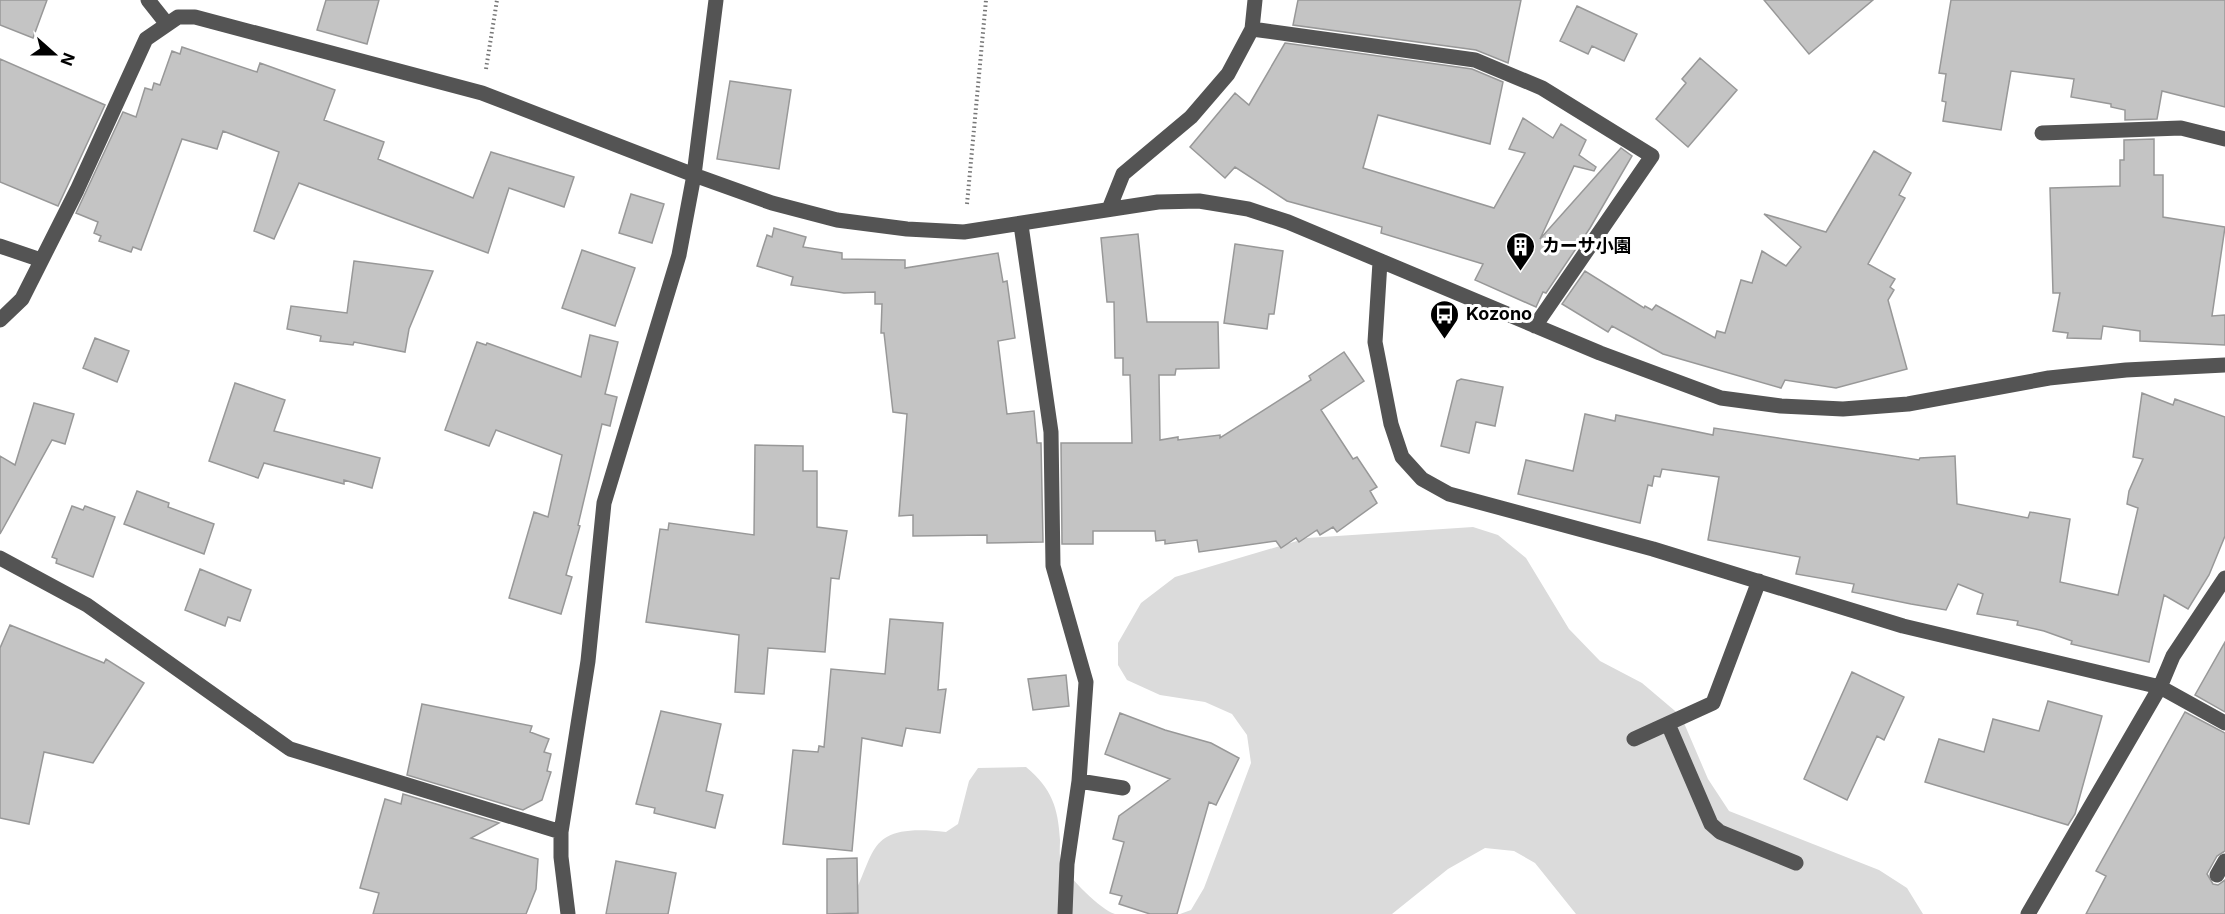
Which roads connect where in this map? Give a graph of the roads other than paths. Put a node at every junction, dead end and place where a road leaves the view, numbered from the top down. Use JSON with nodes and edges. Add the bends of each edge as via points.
{"nodes":[{"id":1,"x":148,"y":0,"type":"edge"},
{"id":2,"x":716,"y":0,"type":"edge"},
{"id":3,"x":1255,"y":0,"type":"edge"},
{"id":4,"x":167,"y":24,"type":"junction"},
{"id":5,"x":1252,"y":29,"type":"junction"},
{"id":6,"x":2043,"y":133,"type":"dead end"},
{"id":7,"x":2225,"y":139,"type":"edge"},
{"id":8,"x":694,"y":175,"type":"junction"},
{"id":9,"x":1109,"y":209,"type":"junction"},
{"id":10,"x":1021,"y":225,"type":"junction"},
{"id":11,"x":0,"y":246,"type":"edge"},
{"id":12,"x":41,"y":260,"type":"junction"},
{"id":13,"x":1380,"y":262,"type":"junction"},
{"id":14,"x":0,"y":320,"type":"edge"},
{"id":15,"x":1535,"y":326,"type":"junction"},
{"id":16,"x":2225,"y":365,"type":"edge"},
{"id":17,"x":0,"y":558,"type":"edge"},
{"id":18,"x":2225,"y":578,"type":"edge"},
{"id":19,"x":1759,"y":581,"type":"junction"},
{"id":20,"x":2160,"y":687,"type":"junction"},
{"id":21,"x":2225,"y":723,"type":"edge"},
{"id":22,"x":1668,"y":724,"type":"junction"},
{"id":23,"x":1634,"y":739,"type":"dead end"},
{"id":24,"x":1079,"y":782,"type":"junction"},
{"id":25,"x":1123,"y":788,"type":"dead end"},
{"id":26,"x":561,"y":832,"type":"junction"},
{"id":27,"x":2225,"y":861,"type":"edge"},
{"id":28,"x":1796,"y":863,"type":"dead end"},
{"id":29,"x":2217,"y":875,"type":"dead end"},
{"id":30,"x":568,"y":914,"type":"edge"},
{"id":31,"x":1065,"y":914,"type":"edge"},
{"id":32,"x":2028,"y":914,"type":"edge"}],
"edges":[{"from":1,"to":4,"type":"street"},
{"from":2,"to":8,"type":"street"},
{"from":3,"to":5,"type":"street"},
{"from":4,"to":8,"type":"street","via":[[178,17],[195,16],[482,93]]},
{"from":4,"to":12,"type":"street","via":[[146,39],[133,63]]},
{"from":5,"to":9,"type":"street","via":[[1228,74],[1191,117],[1123,174]]},
{"from":5,"to":15,"type":"street","via":[[1475,60],[1542,88],[1652,156]]},
{"from":6,"to":7,"type":"street","via":[[2181,128]]},
{"from":8,"to":10,"type":"street","via":[[772,203],[837,220],[964,232]]},
{"from":8,"to":26,"type":"street","via":[[679,255],[604,503],[588,661]]},
{"from":9,"to":10,"type":"street"},
{"from":9,"to":13,"type":"street","via":[[1199,201],[1248,209]]},
{"from":10,"to":24,"type":"street","via":[[1051,432],[1053,566],[1086,682]]},
{"from":11,"to":12,"type":"street"},
{"from":12,"to":14,"type":"street","via":[[22,299]]},
{"from":13,"to":15,"type":"street"},
{"from":13,"to":19,"type":"street","via":[[1375,342],[1390,424],[1402,458],[1422,479],[1449,494]]},
{"from":15,"to":16,"type":"street","via":[[1721,398],[1780,406],[1843,409],[1908,404],[2049,378]]},
{"from":17,"to":26,"type":"street","via":[[87,605],[290,748]]},
{"from":18,"to":20,"type":"street","via":[[2173,656]]},
{"from":19,"to":20,"type":"street","via":[[1903,626]]},
{"from":19,"to":22,"type":"street","via":[[1713,703]]},
{"from":20,"to":21,"type":"street"},
{"from":20,"to":32,"type":"street"},
{"from":22,"to":23,"type":"street"},
{"from":22,"to":28,"type":"street","via":[[1711,824],[1719,832]]},
{"from":24,"to":25,"type":"street"},
{"from":24,"to":31,"type":"street","via":[[1067,864]]},
{"from":26,"to":30,"type":"street"},
{"from":27,"to":29,"type":"street"}]}
